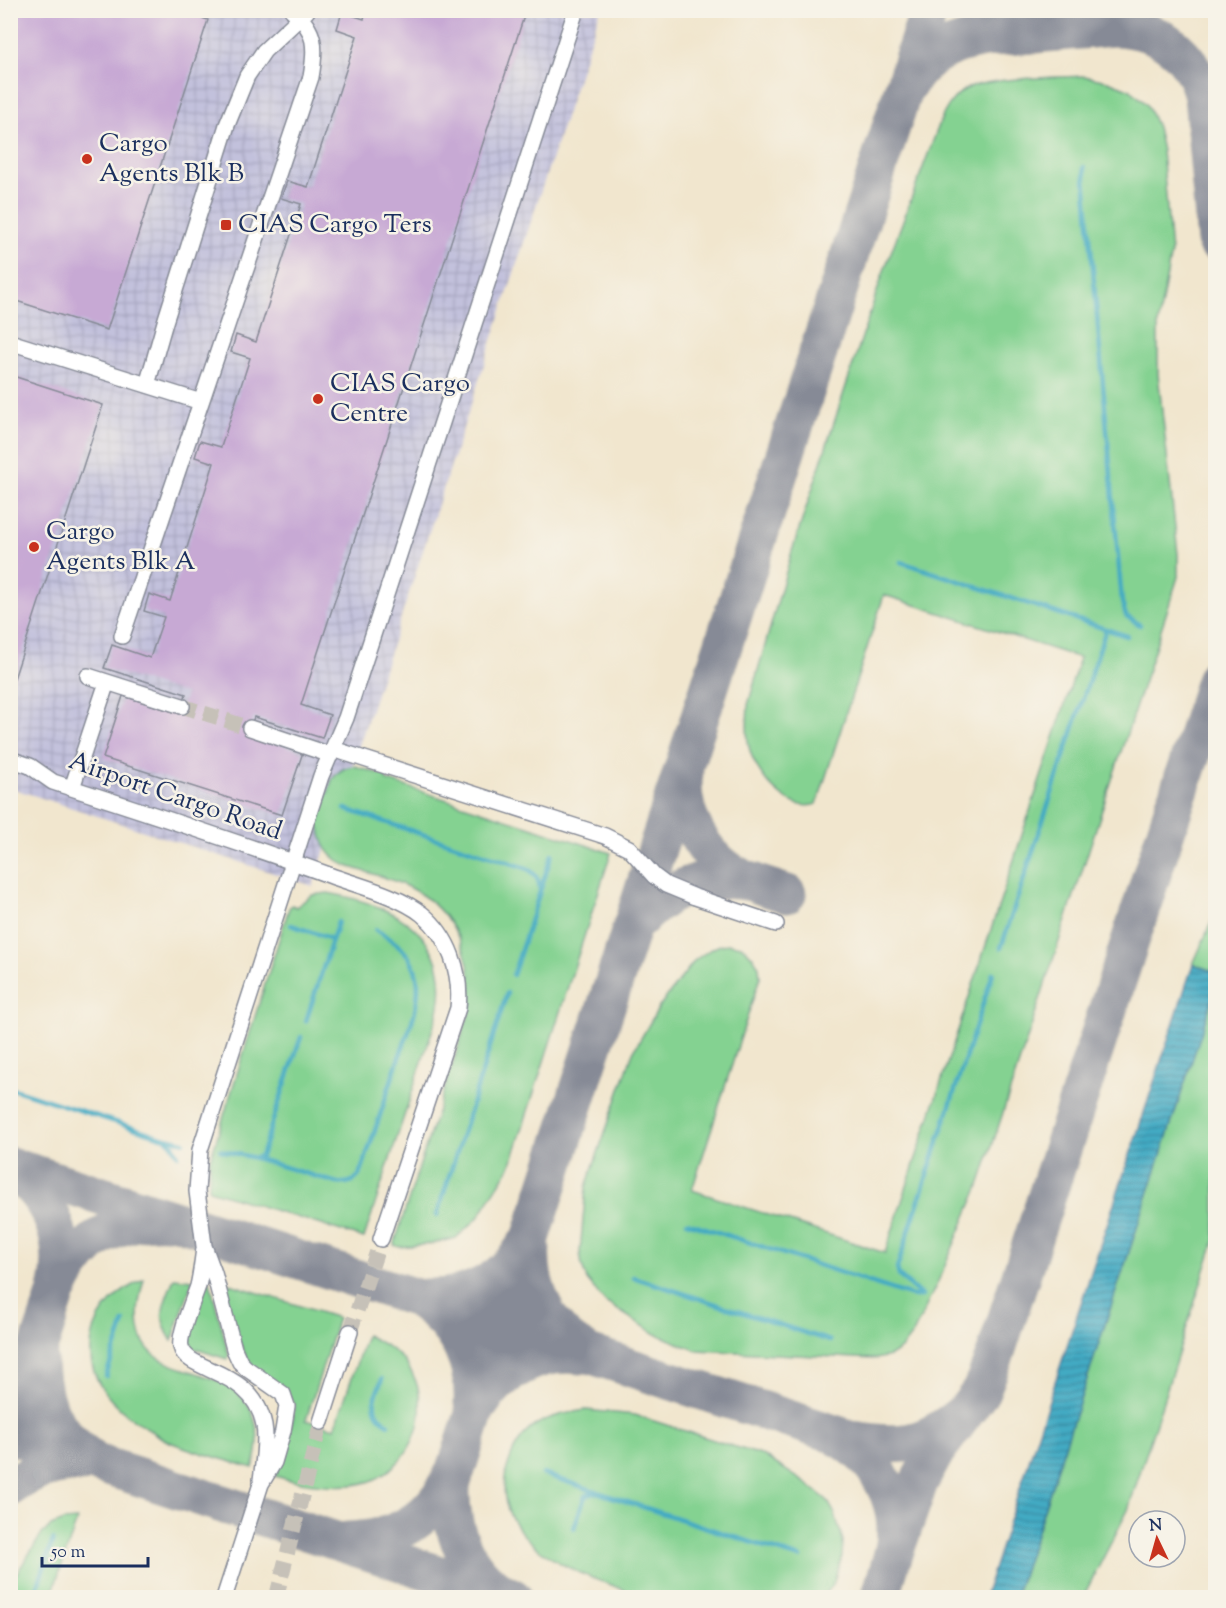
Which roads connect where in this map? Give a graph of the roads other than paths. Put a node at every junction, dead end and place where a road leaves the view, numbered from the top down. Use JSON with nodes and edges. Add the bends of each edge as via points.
{"nodes":[{"id":1,"x":576,"y":10,"type":"edge"},
{"id":2,"x":300,"y":13,"type":"edge"},
{"id":3,"x":10,"y":342,"type":"edge"},
{"id":4,"x":147,"y":385,"type":"junction"},
{"id":5,"x":201,"y":402,"type":"junction"},
{"id":6,"x":122,"y":636,"type":"dead end"},
{"id":7,"x":88,"y":676,"type":"dead end"},
{"id":8,"x":107,"y":682,"type":"junction"},
{"id":9,"x":182,"y":706,"type":"tunnel mouth"},
{"id":10,"x":250,"y":728,"type":"tunnel mouth"},
{"id":11,"x":332,"y":752,"type":"junction"},
{"id":12,"x":10,"y":759,"type":"edge"},
{"id":13,"x":72,"y":788,"type":"junction"},
{"id":14,"x":293,"y":862,"type":"junction"},
{"id":15,"x":776,"y":924,"type":"dead end"},
{"id":16,"x":381,"y":1239,"type":"tunnel mouth"},
{"id":17,"x":204,"y":1246,"type":"junction"},
{"id":18,"x":350,"y":1332,"type":"tunnel mouth"},
{"id":19,"x":321,"y":1422,"type":"tunnel mouth"},
{"id":20,"x":261,"y":1484,"type":"junction"},
{"id":21,"x":224,"y":1598,"type":"edge"}],
"edges":[{"from":1,"to":11,"type":"lane","via":[[350,707]]},
{"from":2,"to":4,"type":"lane","via":[[264,51],[247,76],[226,125]]},
{"from":2,"to":5,"type":"lane","via":[[314,39],[311,77]]},
{"from":3,"to":4,"type":"lane"},
{"from":4,"to":5,"type":"lane"},
{"from":5,"to":6,"type":"lane"},
{"from":7,"to":8,"type":"lane"},
{"from":8,"to":9,"type":"lane"},
{"from":8,"to":13,"type":"lane"},
{"from":10,"to":11,"type":"lane"},
{"from":11,"to":14,"type":"lane"},
{"from":11,"to":15,"type":"lane","via":[[605,836],[629,848],[666,885]]},
{"from":12,"to":13,"type":"lane","name":"Airport Cargo Road"},
{"from":13,"to":14,"type":"lane","name":"Airport Cargo Road"},
{"from":14,"to":16,"type":"lane","name":"Airport Cargo Road","via":[[405,903],[434,927],[456,967],[459,994],[455,1018]]},
{"from":14,"to":17,"type":"lane","via":[[200,1150],[197,1191]]},
{"from":17,"to":20,"type":"lane","via":[[237,1356],[246,1368],[277,1388],[285,1400],[285,1421],[274,1462]]},
{"from":17,"to":20,"type":"lane","via":[[199,1283],[181,1349],[187,1358],[238,1383],[253,1398],[265,1437]]},
{"from":18,"to":19,"type":"lane"},
{"from":20,"to":21,"type":"lane"}]}
